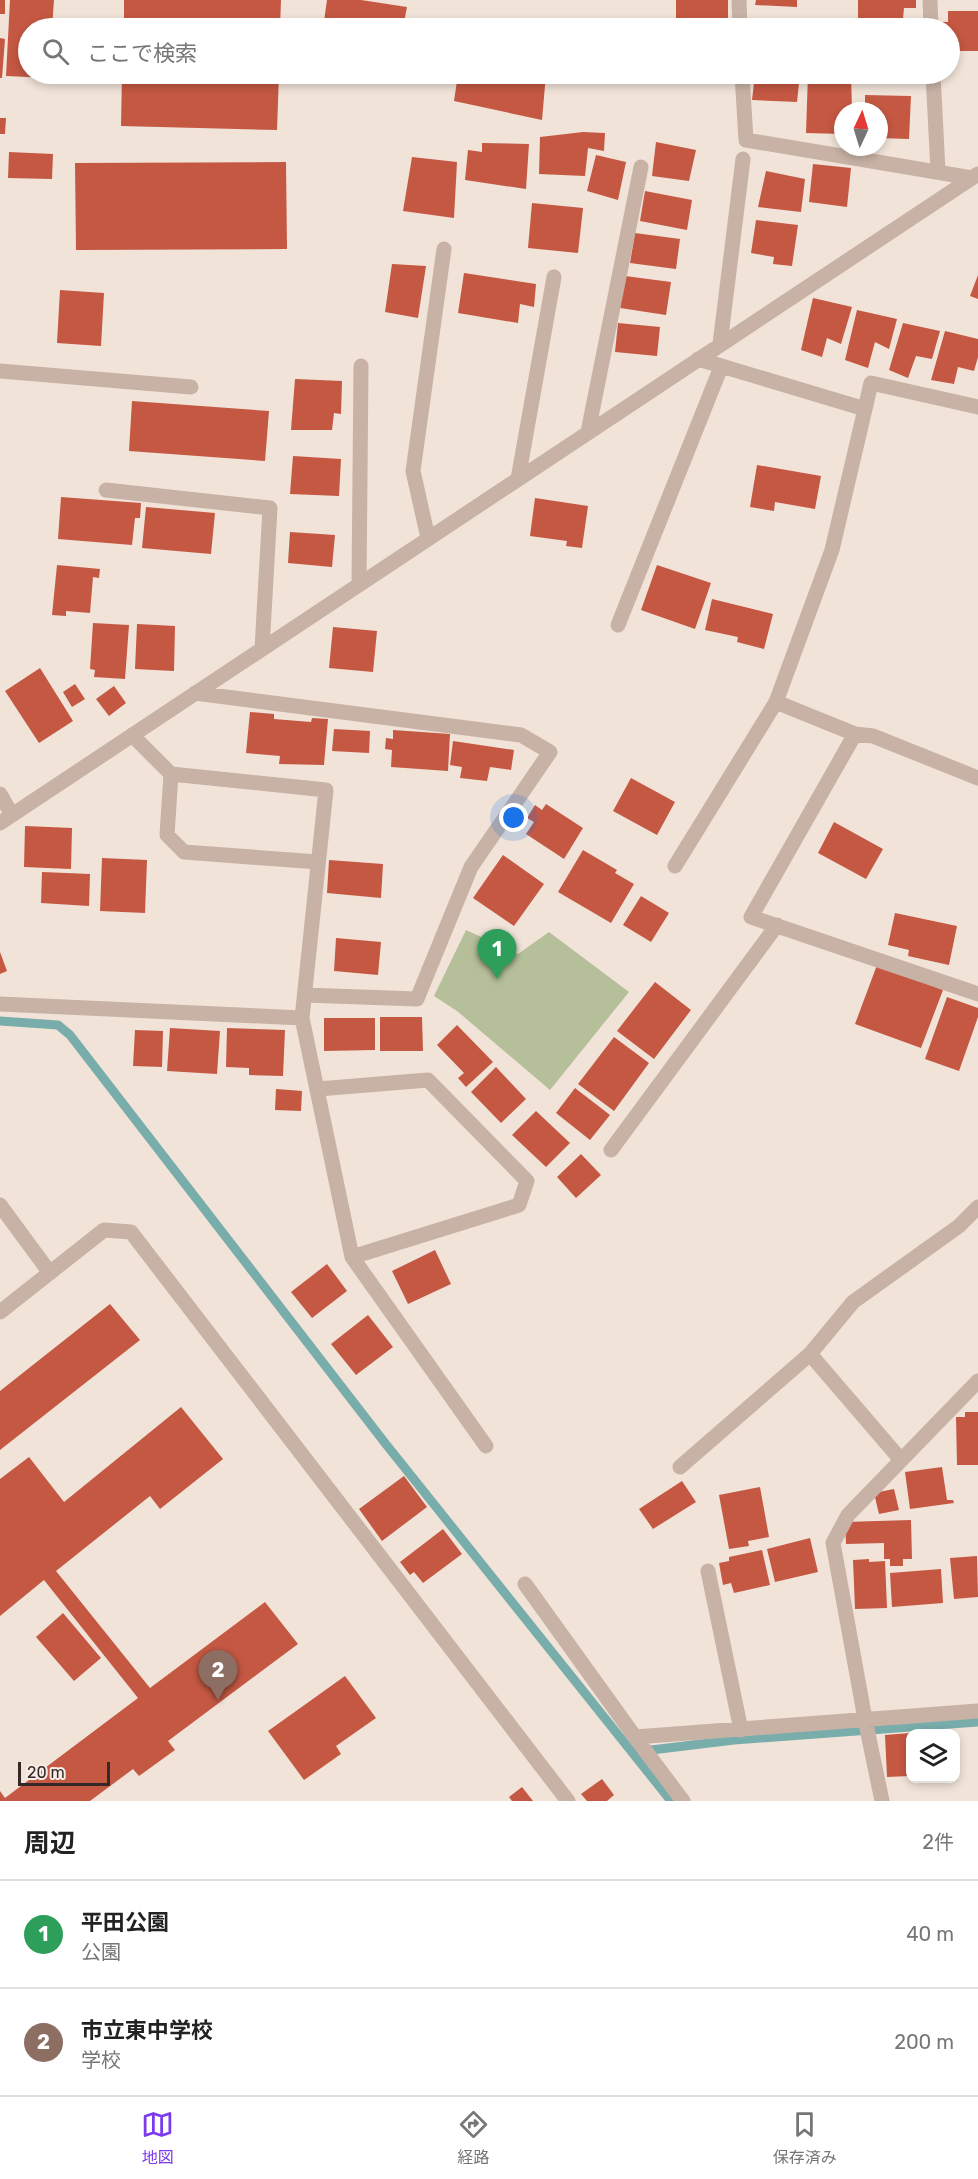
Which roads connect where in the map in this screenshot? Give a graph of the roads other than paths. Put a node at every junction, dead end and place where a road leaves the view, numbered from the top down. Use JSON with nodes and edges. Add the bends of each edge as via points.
{"nodes":[{"id":1,"x":739,"y":0,"type":"edge"},
{"id":2,"x":930,"y":0,"type":"edge"},
{"id":3,"x":740,"y":18,"type":"edge"},
{"id":4,"x":931,"y":18,"type":"edge"},
{"id":5,"x":743,"y":84,"type":"edge"},
{"id":6,"x":934,"y":84,"type":"edge"},
{"id":7,"x":743,"y":159,"type":"dead end"},
{"id":8,"x":640,"y":167,"type":"dead end"},
{"id":9,"x":938,"y":171,"type":"junction"},
{"id":10,"x":975,"y":176,"type":"edge"},
{"id":11,"x":444,"y":249,"type":"dead end"},
{"id":12,"x":554,"y":277,"type":"dead end"},
{"id":13,"x":720,"y":344,"type":"junction"},
{"id":14,"x":698,"y":359,"type":"junction"},
{"id":15,"x":362,"y":366,"type":"dead end"},
{"id":16,"x":721,"y":366,"type":"junction"},
{"id":17,"x":0,"y":371,"type":"edge"},
{"id":18,"x":191,"y":387,"type":"dead end"},
{"id":19,"x":978,"y":407,"type":"edge"},
{"id":20,"x":865,"y":409,"type":"junction"},
{"id":21,"x":588,"y":432,"type":"junction"},
{"id":22,"x":518,"y":479,"type":"junction"},
{"id":23,"x":106,"y":490,"type":"dead end"},
{"id":24,"x":428,"y":538,"type":"junction"},
{"id":25,"x":359,"y":585,"type":"junction"},
{"id":26,"x":618,"y":625,"type":"dead end"},
{"id":27,"x":262,"y":649,"type":"junction"},
{"id":28,"x":195,"y":693,"type":"junction"},
{"id":29,"x":776,"y":702,"type":"junction"},
{"id":30,"x":855,"y":734,"type":"junction"},
{"id":31,"x":132,"y":735,"type":"junction"},
{"id":32,"x":171,"y":774,"type":"junction"},
{"id":33,"x":978,"y":778,"type":"edge"},
{"id":34,"x":0,"y":794,"type":"edge"},
{"id":35,"x":6,"y":819,"type":"edge"},
{"id":36,"x":318,"y":862,"type":"junction"},
{"id":37,"x":675,"y":866,"type":"dead end"},
{"id":38,"x":777,"y":926,"type":"junction"},
{"id":39,"x":978,"y":994,"type":"edge"},
{"id":40,"x":304,"y":995,"type":"junction"},
{"id":41,"x":0,"y":1004,"type":"edge"},
{"id":42,"x":302,"y":1017,"type":"junction"},
{"id":43,"x":318,"y":1089,"type":"junction"},
{"id":44,"x":611,"y":1150,"type":"dead end"},
{"id":45,"x":0,"y":1205,"type":"edge"},
{"id":46,"x":978,"y":1207,"type":"edge"},
{"id":47,"x":352,"y":1257,"type":"junction"},
{"id":48,"x":50,"y":1273,"type":"junction"},
{"id":49,"x":0,"y":1312,"type":"edge"},
{"id":50,"x":810,"y":1354,"type":"junction"},
{"id":51,"x":978,"y":1381,"type":"edge"},
{"id":52,"x":486,"y":1446,"type":"dead end"},
{"id":53,"x":901,"y":1460,"type":"junction"},
{"id":54,"x":680,"y":1467,"type":"dead end"},
{"id":55,"x":708,"y":1571,"type":"dead end"},
{"id":56,"x":525,"y":1584,"type":"dead end"},
{"id":57,"x":978,"y":1711,"type":"edge"},
{"id":58,"x":867,"y":1729,"type":"junction"},
{"id":59,"x":741,"y":1730,"type":"junction"},
{"id":60,"x":642,"y":1747,"type":"junction"},
{"id":61,"x":568,"y":1801,"type":"edge"},
{"id":62,"x":683,"y":1801,"type":"edge"},
{"id":63,"x":882,"y":1801,"type":"edge"}],
"edges":[{"from":1,"to":3,"type":"street"},
{"from":2,"to":4,"type":"street"},
{"from":5,"to":9,"type":"street","via":[[746,140]]},
{"from":6,"to":9,"type":"street"},
{"from":7,"to":13,"type":"street"},
{"from":8,"to":21,"type":"street"},
{"from":9,"to":10,"type":"street"},
{"from":10,"to":13,"type":"street"},
{"from":11,"to":24,"type":"street","via":[[413,471]]},
{"from":12,"to":22,"type":"street"},
{"from":13,"to":14,"type":"street"},
{"from":14,"to":16,"type":"street"},
{"from":14,"to":21,"type":"street"},
{"from":15,"to":25,"type":"street"},
{"from":16,"to":20,"type":"street"},
{"from":16,"to":26,"type":"street"},
{"from":17,"to":18,"type":"street"},
{"from":19,"to":20,"type":"street","via":[[871,382]]},
{"from":20,"to":29,"type":"street","via":[[832,550]]},
{"from":21,"to":22,"type":"street"},
{"from":22,"to":24,"type":"street"},
{"from":23,"to":27,"type":"street","via":[[270,508]]},
{"from":24,"to":25,"type":"street"},
{"from":25,"to":27,"type":"street"},
{"from":27,"to":28,"type":"street"},
{"from":28,"to":31,"type":"street"},
{"from":28,"to":40,"type":"street","via":[[521,735],[549,752],[471,867],[417,999]]},
{"from":29,"to":30,"type":"street"},
{"from":29,"to":37,"type":"street"},
{"from":30,"to":33,"type":"street","via":[[873,736]]},
{"from":30,"to":38,"type":"street","via":[[751,917]]},
{"from":31,"to":32,"type":"street"},
{"from":31,"to":35,"type":"street"},
{"from":32,"to":36,"type":"street","via":[[167,835],[184,852]]},
{"from":32,"to":36,"type":"street","via":[[326,790]]},
{"from":34,"to":35,"type":"street"},
{"from":36,"to":40,"type":"street"},
{"from":38,"to":39,"type":"street"},
{"from":38,"to":44,"type":"street"},
{"from":40,"to":42,"type":"street"},
{"from":41,"to":42,"type":"street"},
{"from":42,"to":43,"type":"street"},
{"from":43,"to":47,"type":"street"},
{"from":43,"to":47,"type":"street","via":[[428,1080],[527,1181],[519,1205]]},
{"from":45,"to":48,"type":"street"},
{"from":46,"to":50,"type":"street","via":[[958,1226],[853,1302]]},
{"from":47,"to":52,"type":"street"},
{"from":48,"to":49,"type":"street"},
{"from":48,"to":61,"type":"street","via":[[104,1230],[131,1232]]},
{"from":50,"to":53,"type":"street"},
{"from":50,"to":54,"type":"street"},
{"from":51,"to":53,"type":"street"},
{"from":53,"to":58,"type":"street","via":[[848,1515],[833,1543]]},
{"from":55,"to":59,"type":"street"},
{"from":56,"to":60,"type":"street"},
{"from":57,"to":58,"type":"street"},
{"from":58,"to":59,"type":"street"},
{"from":58,"to":63,"type":"street"},
{"from":59,"to":60,"type":"street"},
{"from":60,"to":62,"type":"street"}]}
